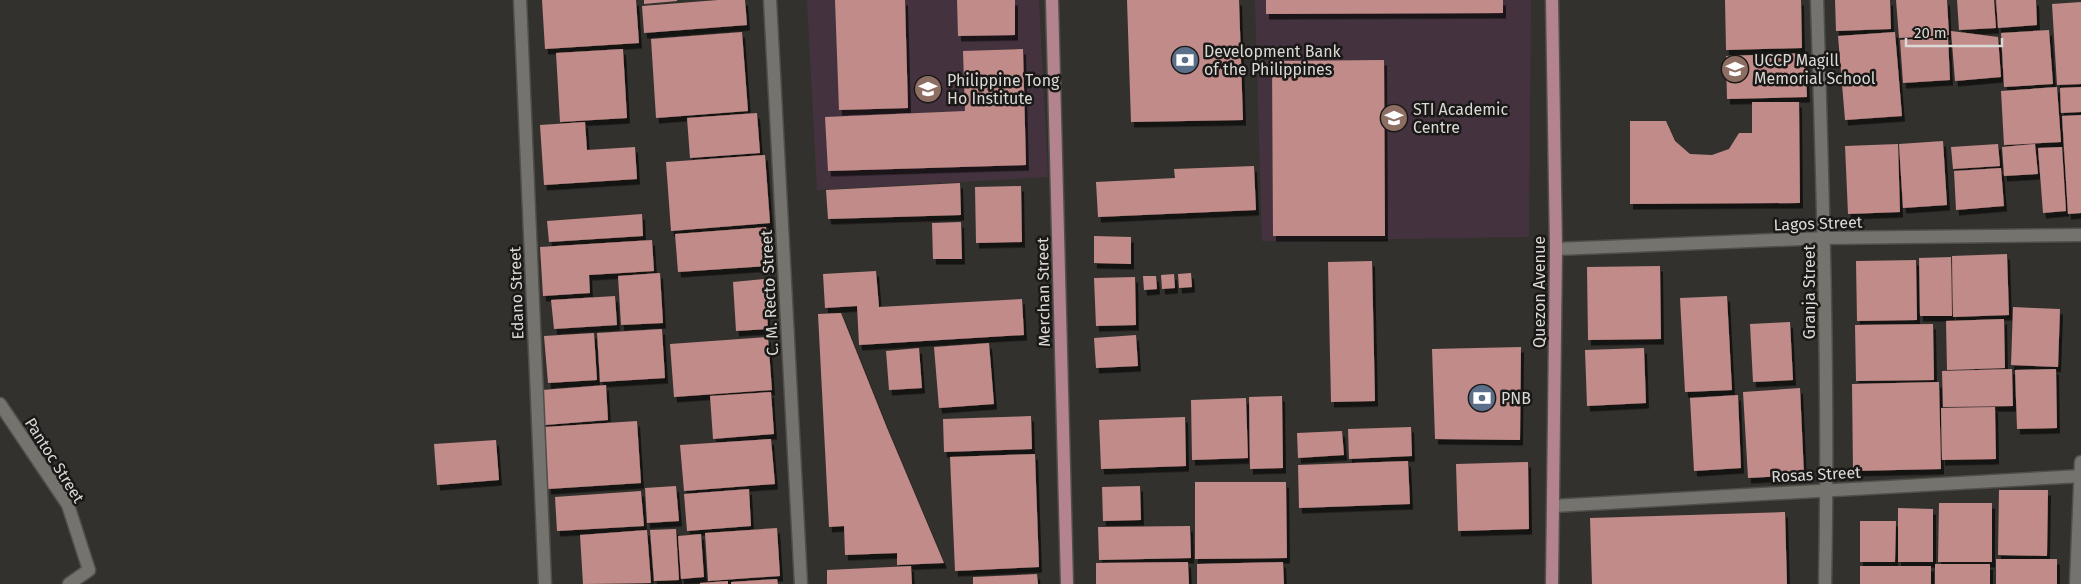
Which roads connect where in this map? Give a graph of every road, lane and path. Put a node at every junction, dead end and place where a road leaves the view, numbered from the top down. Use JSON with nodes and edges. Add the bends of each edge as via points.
{"nodes":[{"id":1,"x":520,"y":0,"type":"edge"},
{"id":2,"x":770,"y":0,"type":"edge"},
{"id":3,"x":1052,"y":0,"type":"edge"},
{"id":4,"x":1552,"y":0,"type":"edge"},
{"id":5,"x":1817,"y":0,"type":"edge"},
{"id":6,"x":2081,"y":236,"type":"edge"},
{"id":7,"x":1825,"y":238,"type":"junction"},
{"id":8,"x":1556,"y":249,"type":"junction"},
{"id":9,"x":0,"y":404,"type":"edge"},
{"id":10,"x":2081,"y":462,"type":"edge"},
{"id":11,"x":2081,"y":476,"type":"edge"},
{"id":12,"x":1827,"y":490,"type":"junction"},
{"id":13,"x":1553,"y":506,"type":"junction"},
{"id":14,"x":69,"y":584,"type":"edge"},
{"id":15,"x":545,"y":584,"type":"edge"},
{"id":16,"x":801,"y":584,"type":"edge"},
{"id":17,"x":1067,"y":584,"type":"edge"},
{"id":18,"x":1552,"y":584,"type":"edge"},
{"id":19,"x":1825,"y":584,"type":"edge"},
{"id":20,"x":2076,"y":584,"type":"edge"}],
"edges":[{"from":1,"to":15,"type":"street","name":"Edano Street"},
{"from":2,"to":16,"type":"street","name":"C. M. Recto Street"},
{"from":3,"to":17,"type":"main road","name":"Merchan Street"},
{"from":4,"to":8,"type":"main road","name":"Quezon Avenue"},
{"from":5,"to":7,"type":"street","name":"Granja Street"},
{"from":6,"to":7,"type":"street","name":"Lagos Street"},
{"from":7,"to":8,"type":"street","name":"Lagos Street"},
{"from":7,"to":12,"type":"street","name":"Granja Street"},
{"from":8,"to":13,"type":"main road","name":"Quezon Avenue"},
{"from":9,"to":14,"type":"street","name":"Pantoc Street","via":[[68,505],[89,570]]},
{"from":10,"to":11,"type":"street"},
{"from":11,"to":12,"type":"street","name":"Rosas Street"},
{"from":11,"to":20,"type":"street"},
{"from":12,"to":13,"type":"street","name":"Rosas Street"},
{"from":12,"to":19,"type":"street","name":"Granja Street"},
{"from":13,"to":18,"type":"main road","name":"Quezon Avenue"}]}
